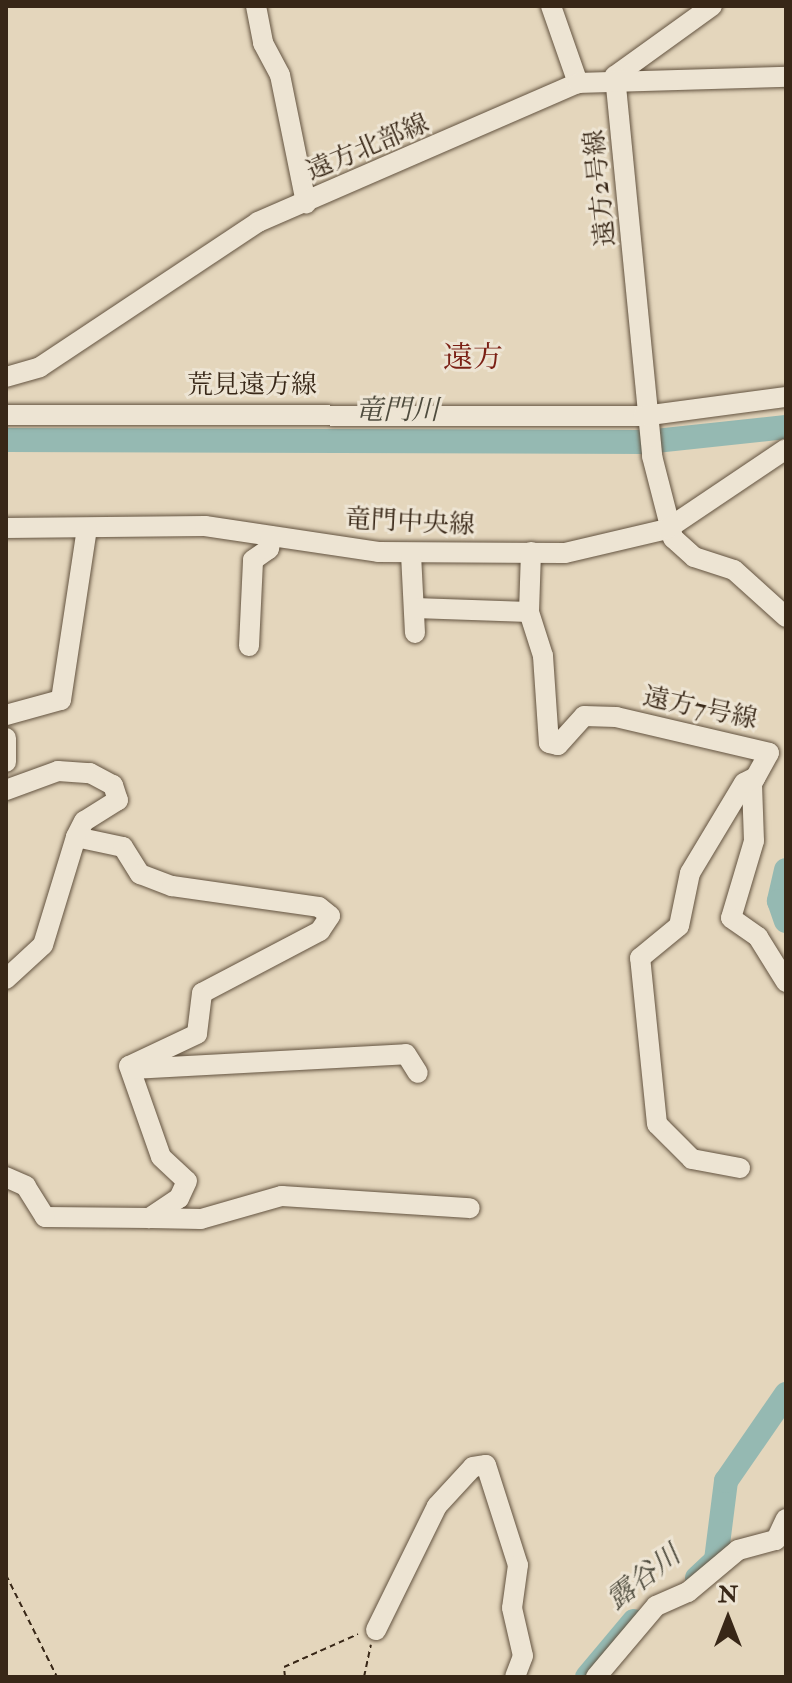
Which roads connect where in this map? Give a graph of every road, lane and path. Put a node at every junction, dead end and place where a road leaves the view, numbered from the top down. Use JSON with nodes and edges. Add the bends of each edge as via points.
{"nodes":[{"id":1,"x":256,"y":6,"type":"edge"},
{"id":2,"x":551,"y":6,"type":"edge"},
{"id":3,"x":712,"y":6,"type":"edge"},
{"id":4,"x":786,"y":77,"type":"edge"},
{"id":5,"x":615,"y":80,"type":"junction"},
{"id":6,"x":578,"y":83,"type":"junction"},
{"id":7,"x":306,"y":203,"type":"junction"},
{"id":8,"x":6,"y":377,"type":"edge"},
{"id":9,"x":786,"y":397,"type":"edge"},
{"id":10,"x":649,"y":414,"type":"junction"},
{"id":11,"x":6,"y":415,"type":"edge"},
{"id":12,"x":782,"y":452,"type":"edge"},
{"id":13,"x":6,"y":528,"type":"edge"},
{"id":14,"x":87,"y":528,"type":"junction"},
{"id":15,"x":667,"y":529,"type":"junction"},
{"id":16,"x":271,"y":536,"type":"junction"},
{"id":17,"x":531,"y":552,"type":"junction"},
{"id":18,"x":411,"y":554,"type":"junction"},
{"id":19,"x":415,"y":608,"type":"junction"},
{"id":20,"x":529,"y":612,"type":"junction"},
{"id":21,"x":786,"y":617,"type":"edge"},
{"id":22,"x":415,"y":633,"type":"dead end"},
{"id":23,"x":249,"y":646,"type":"dead end"},
{"id":24,"x":6,"y":715,"type":"edge"},
{"id":25,"x":6,"y":738,"type":"edge"},
{"id":26,"x":6,"y":762,"type":"edge"},
{"id":27,"x":756,"y":777,"type":"junction"},
{"id":28,"x":6,"y":790,"type":"edge"},
{"id":29,"x":76,"y":837,"type":"junction"},
{"id":30,"x":6,"y":979,"type":"edge"},
{"id":31,"x":786,"y":982,"type":"edge"},
{"id":32,"x":128,"y":1069,"type":"junction"},
{"id":33,"x":418,"y":1073,"type":"dead end"},
{"id":34,"x":740,"y":1168,"type":"dead end"},
{"id":35,"x":6,"y":1177,"type":"edge"},
{"id":36,"x":470,"y":1208,"type":"dead end"},
{"id":37,"x":149,"y":1218,"type":"junction"},
{"id":38,"x":786,"y":1519,"type":"edge"},
{"id":39,"x":6,"y":1575,"type":"edge"},
{"id":40,"x":376,"y":1630,"type":"junction"},
{"id":41,"x":57,"y":1677,"type":"edge"},
{"id":42,"x":285,"y":1677,"type":"edge"},
{"id":43,"x":364,"y":1677,"type":"edge"},
{"id":44,"x":515,"y":1677,"type":"edge"},
{"id":45,"x":596,"y":1677,"type":"edge"}],
"edges":[{"from":1,"to":7,"type":"street","via":[[263,43],[280,75]]},
{"from":2,"to":6,"type":"street"},
{"from":3,"to":5,"type":"street","via":[[617,71]]},
{"from":4,"to":5,"type":"street","name":"遠方北部線"},
{"from":5,"to":6,"type":"street","name":"遠方北部線"},
{"from":5,"to":10,"type":"street","name":"遠方2号線"},
{"from":6,"to":7,"type":"street","name":"遠方北部線"},
{"from":7,"to":8,"type":"street","name":"遠方北部線","via":[[258,222],[40,367]]},
{"from":9,"to":10,"type":"street","name":"荒見遠方線"},
{"from":10,"to":11,"type":"street","name":"荒見遠方線"},
{"from":10,"to":15,"type":"street","name":"遠方2号線"},
{"from":12,"to":15,"type":"street","name":"竜門中央線"},
{"from":13,"to":14,"type":"street","name":"竜門中央線"},
{"from":14,"to":16,"type":"street","name":"竜門中央線","via":[[205,526]]},
{"from":14,"to":24,"type":"street","via":[[61,700]]},
{"from":15,"to":17,"type":"street","name":"竜門中央線","via":[[610,545]]},
{"from":15,"to":21,"type":"street","via":[[694,557],[734,570]]},
{"from":16,"to":18,"type":"street","name":"竜門中央線"},
{"from":16,"to":23,"type":"street","via":[[269,549],[253,560]]},
{"from":17,"to":18,"type":"street","name":"竜門中央線"},
{"from":17,"to":20,"type":"street","name":"遠方7号線"},
{"from":18,"to":19,"type":"street"},
{"from":19,"to":20,"type":"street"},
{"from":19,"to":22,"type":"street"},
{"from":20,"to":27,"type":"street","name":"遠方7号線","via":[[543,656],[542,715],[553,746],[584,716],[616,717],[762,749],[769,758]]},
{"from":25,"to":26,"type":"street"},
{"from":27,"to":31,"type":"street","via":[[754,841],[731,918],[758,937]]},
{"from":27,"to":34,"type":"street","via":[[744,783],[690,873],[679,926],[640,958],[657,1124],[692,1159]]},
{"from":28,"to":29,"type":"street","via":[[58,771],[105,779],[118,800],[84,821]]},
{"from":29,"to":30,"type":"street","via":[[43,945]]},
{"from":29,"to":32,"type":"street","via":[[123,847],[140,874],[172,886],[319,907],[330,916],[320,931],[202,993],[197,1034]]},
{"from":32,"to":33,"type":"street","via":[[406,1054]]},
{"from":32,"to":37,"type":"street","via":[[161,1157],[187,1181],[179,1198]]},
{"from":35,"to":37,"type":"street","via":[[26,1186],[45,1217]]},
{"from":36,"to":37,"type":"street","via":[[282,1196],[201,1219]]},
{"from":38,"to":45,"type":"street","via":[[776,1540],[738,1550],[688,1592],[656,1606]]},
{"from":39,"to":41,"type":"path"},
{"from":40,"to":42,"type":"path","via":[[284,1667]]},
{"from":40,"to":43,"type":"path"},
{"from":40,"to":44,"type":"street","via":[[437,1506],[473,1467],[486,1465],[518,1565],[512,1608],[523,1656]]}]}
